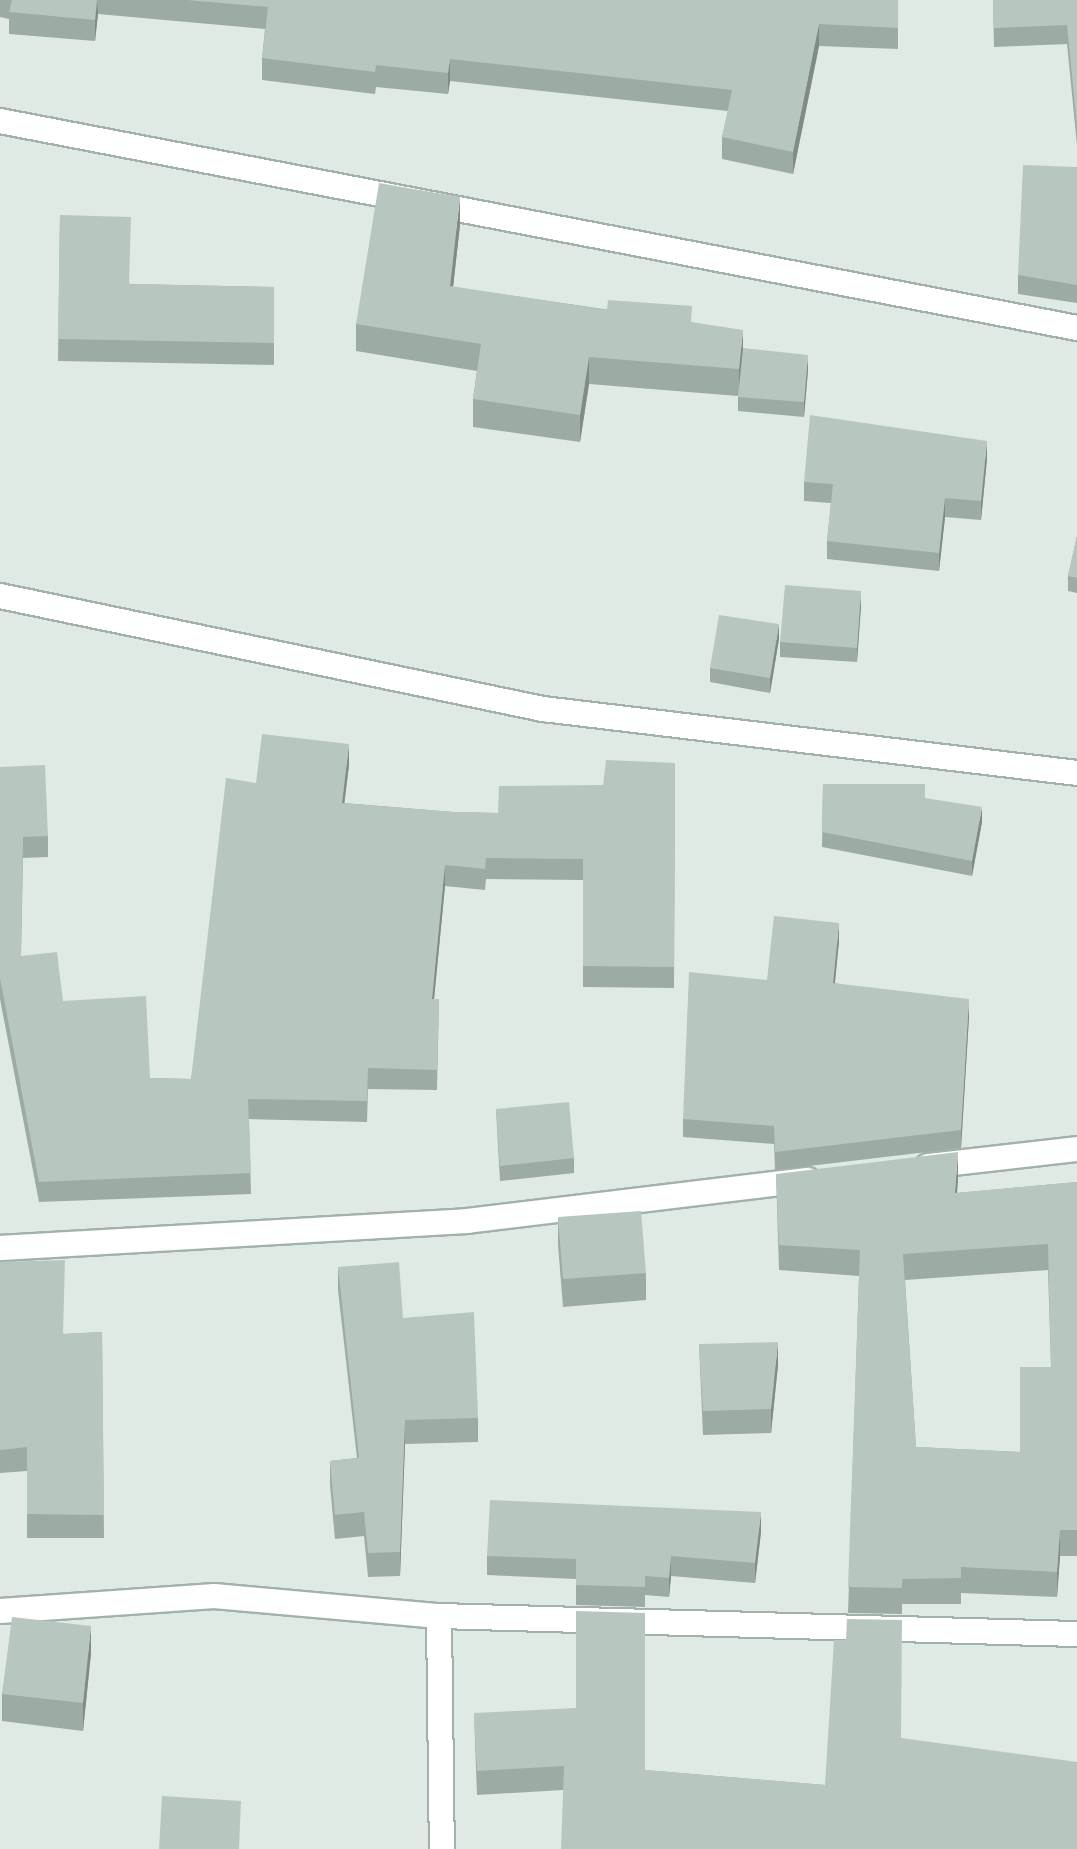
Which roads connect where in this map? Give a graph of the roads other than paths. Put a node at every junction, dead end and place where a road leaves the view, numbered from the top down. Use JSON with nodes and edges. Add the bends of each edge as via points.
{"nodes":[{"id":1,"x":0,"y":121,"type":"edge"},
{"id":2,"x":1077,"y":328,"type":"edge"},
{"id":3,"x":0,"y":596,"type":"edge"},
{"id":4,"x":1077,"y":773,"type":"edge"},
{"id":5,"x":1077,"y":1149,"type":"edge"},
{"id":6,"x":905,"y":1169,"type":"edge"},
{"id":7,"x":842,"y":1176,"type":"edge"},
{"id":8,"x":0,"y":1248,"type":"edge"},
{"id":9,"x":0,"y":1611,"type":"edge"},
{"id":10,"x":439,"y":1616,"type":"junction"},
{"id":11,"x":1077,"y":1634,"type":"edge"},
{"id":12,"x":442,"y":1849,"type":"edge"}],
"edges":[{"from":1,"to":2,"type":"street"},
{"from":3,"to":4,"type":"street","via":[[543,709]]},
{"from":5,"to":6,"type":"street"},
{"from":7,"to":8,"type":"street","via":[[467,1221]]},
{"from":9,"to":10,"type":"street","via":[[214,1596]]},
{"from":10,"to":11,"type":"street"},
{"from":10,"to":12,"type":"street"}]}
